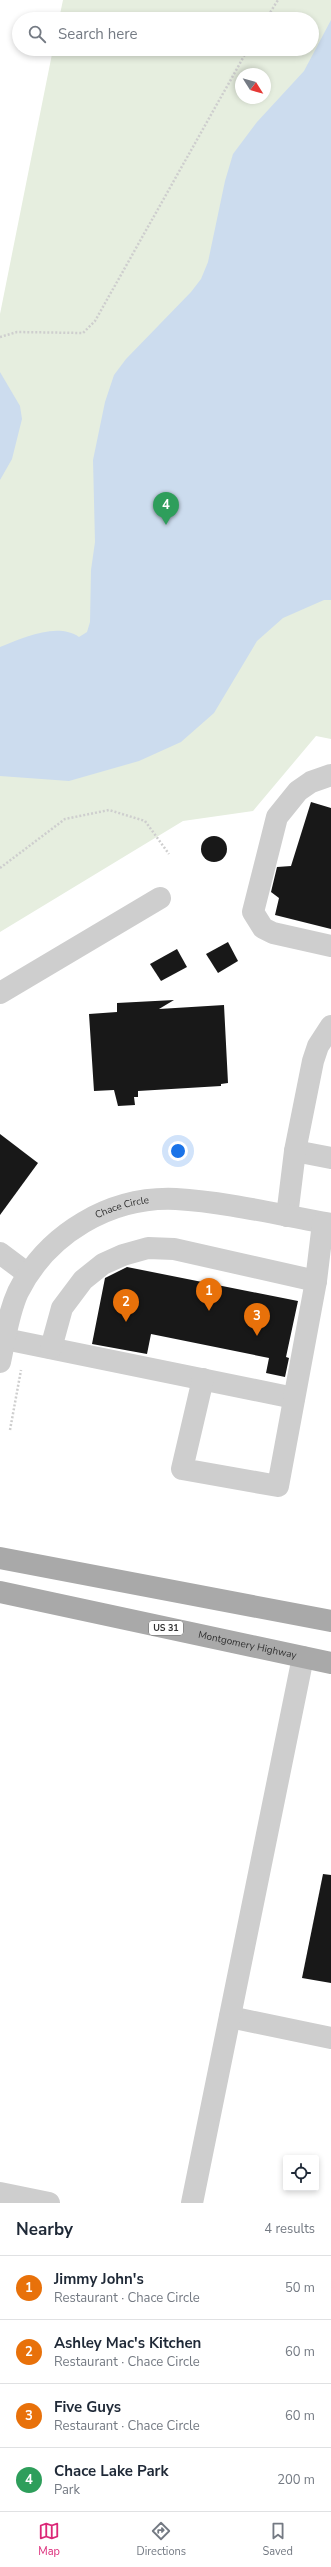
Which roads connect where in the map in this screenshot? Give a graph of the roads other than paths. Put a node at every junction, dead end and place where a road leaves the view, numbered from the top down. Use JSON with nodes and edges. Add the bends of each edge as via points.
{"nodes":[{"id":1,"x":331,"y":775,"type":"edge"},
{"id":2,"x":160,"y":898,"type":"dead end"},
{"id":3,"x":331,"y":946,"type":"edge"},
{"id":4,"x":0,"y":993,"type":"edge"},
{"id":5,"x":331,"y":1026,"type":"edge"},
{"id":6,"x":295,"y":1151,"type":"junction"},
{"id":7,"x":331,"y":1158,"type":"edge"},
{"id":8,"x":286,"y":1216,"type":"junction"},
{"id":9,"x":327,"y":1223,"type":"edge"},
{"id":10,"x":0,"y":1253,"type":"edge"},
{"id":11,"x":28,"y":1274,"type":"junction"},
{"id":12,"x":316,"y":1281,"type":"junction"},
{"id":13,"x":4,"y":1339,"type":"junction"},
{"id":14,"x":51,"y":1348,"type":"junction"},
{"id":15,"x":0,"y":1362,"type":"edge"},
{"id":16,"x":203,"y":1379,"type":"junction"},
{"id":17,"x":294,"y":1398,"type":"junction"},
{"id":18,"x":0,"y":1558,"type":"edge"},
{"id":19,"x":0,"y":1592,"type":"edge"},
{"id":20,"x":331,"y":1621,"type":"edge"},
{"id":21,"x":303,"y":1657,"type":"junction"},
{"id":22,"x":331,"y":1663,"type":"edge"},
{"id":23,"x":230,"y":2017,"type":"junction"},
{"id":24,"x":331,"y":2038,"type":"edge"},
{"id":25,"x":0,"y":2193,"type":"edge"},
{"id":26,"x":49,"y":2203,"type":"edge"},
{"id":27,"x":192,"y":2203,"type":"edge"}],
"edges":[{"from":1,"to":3,"type":"street","via":[[311,782],[298,791],[277,817],[253,912],[263,928],[273,933]]},
{"from":2,"to":4,"type":"street"},
{"from":5,"to":6,"type":"street","via":[[318,1046],[313,1061]]},
{"from":6,"to":7,"type":"street"},
{"from":6,"to":8,"type":"street"},
{"from":8,"to":9,"type":"street","name":"Chace Circle"},
{"from":8,"to":11,"type":"street","name":"Chace Circle","via":[[175,1199],[122,1205],[100,1213],[59,1238]]},
{"from":9,"to":12,"type":"street"},
{"from":10,"to":11,"type":"street"},
{"from":11,"to":13,"type":"street","name":"Chace Circle","via":[[9,1316]]},
{"from":12,"to":14,"type":"street","via":[[174,1249],[148,1248],[103,1264],[83,1280],[62,1308]]},
{"from":12,"to":17,"type":"street"},
{"from":13,"to":14,"type":"street"},
{"from":13,"to":15,"type":"street","name":"Chace Circle"},
{"from":14,"to":16,"type":"street"},
{"from":16,"to":17,"type":"street"},
{"from":16,"to":17,"type":"street","via":[[182,1469],[278,1486]]},
{"from":18,"to":20,"type":"main road"},
{"from":19,"to":21,"type":"main road","name":"Montgomery Highway","number":"US 31"},
{"from":21,"to":22,"type":"main road","name":"Montgomery Highway","number":"US 31"},
{"from":21,"to":23,"type":"street"},
{"from":23,"to":24,"type":"street"},
{"from":23,"to":27,"type":"street"},
{"from":25,"to":26,"type":"street"}]}
